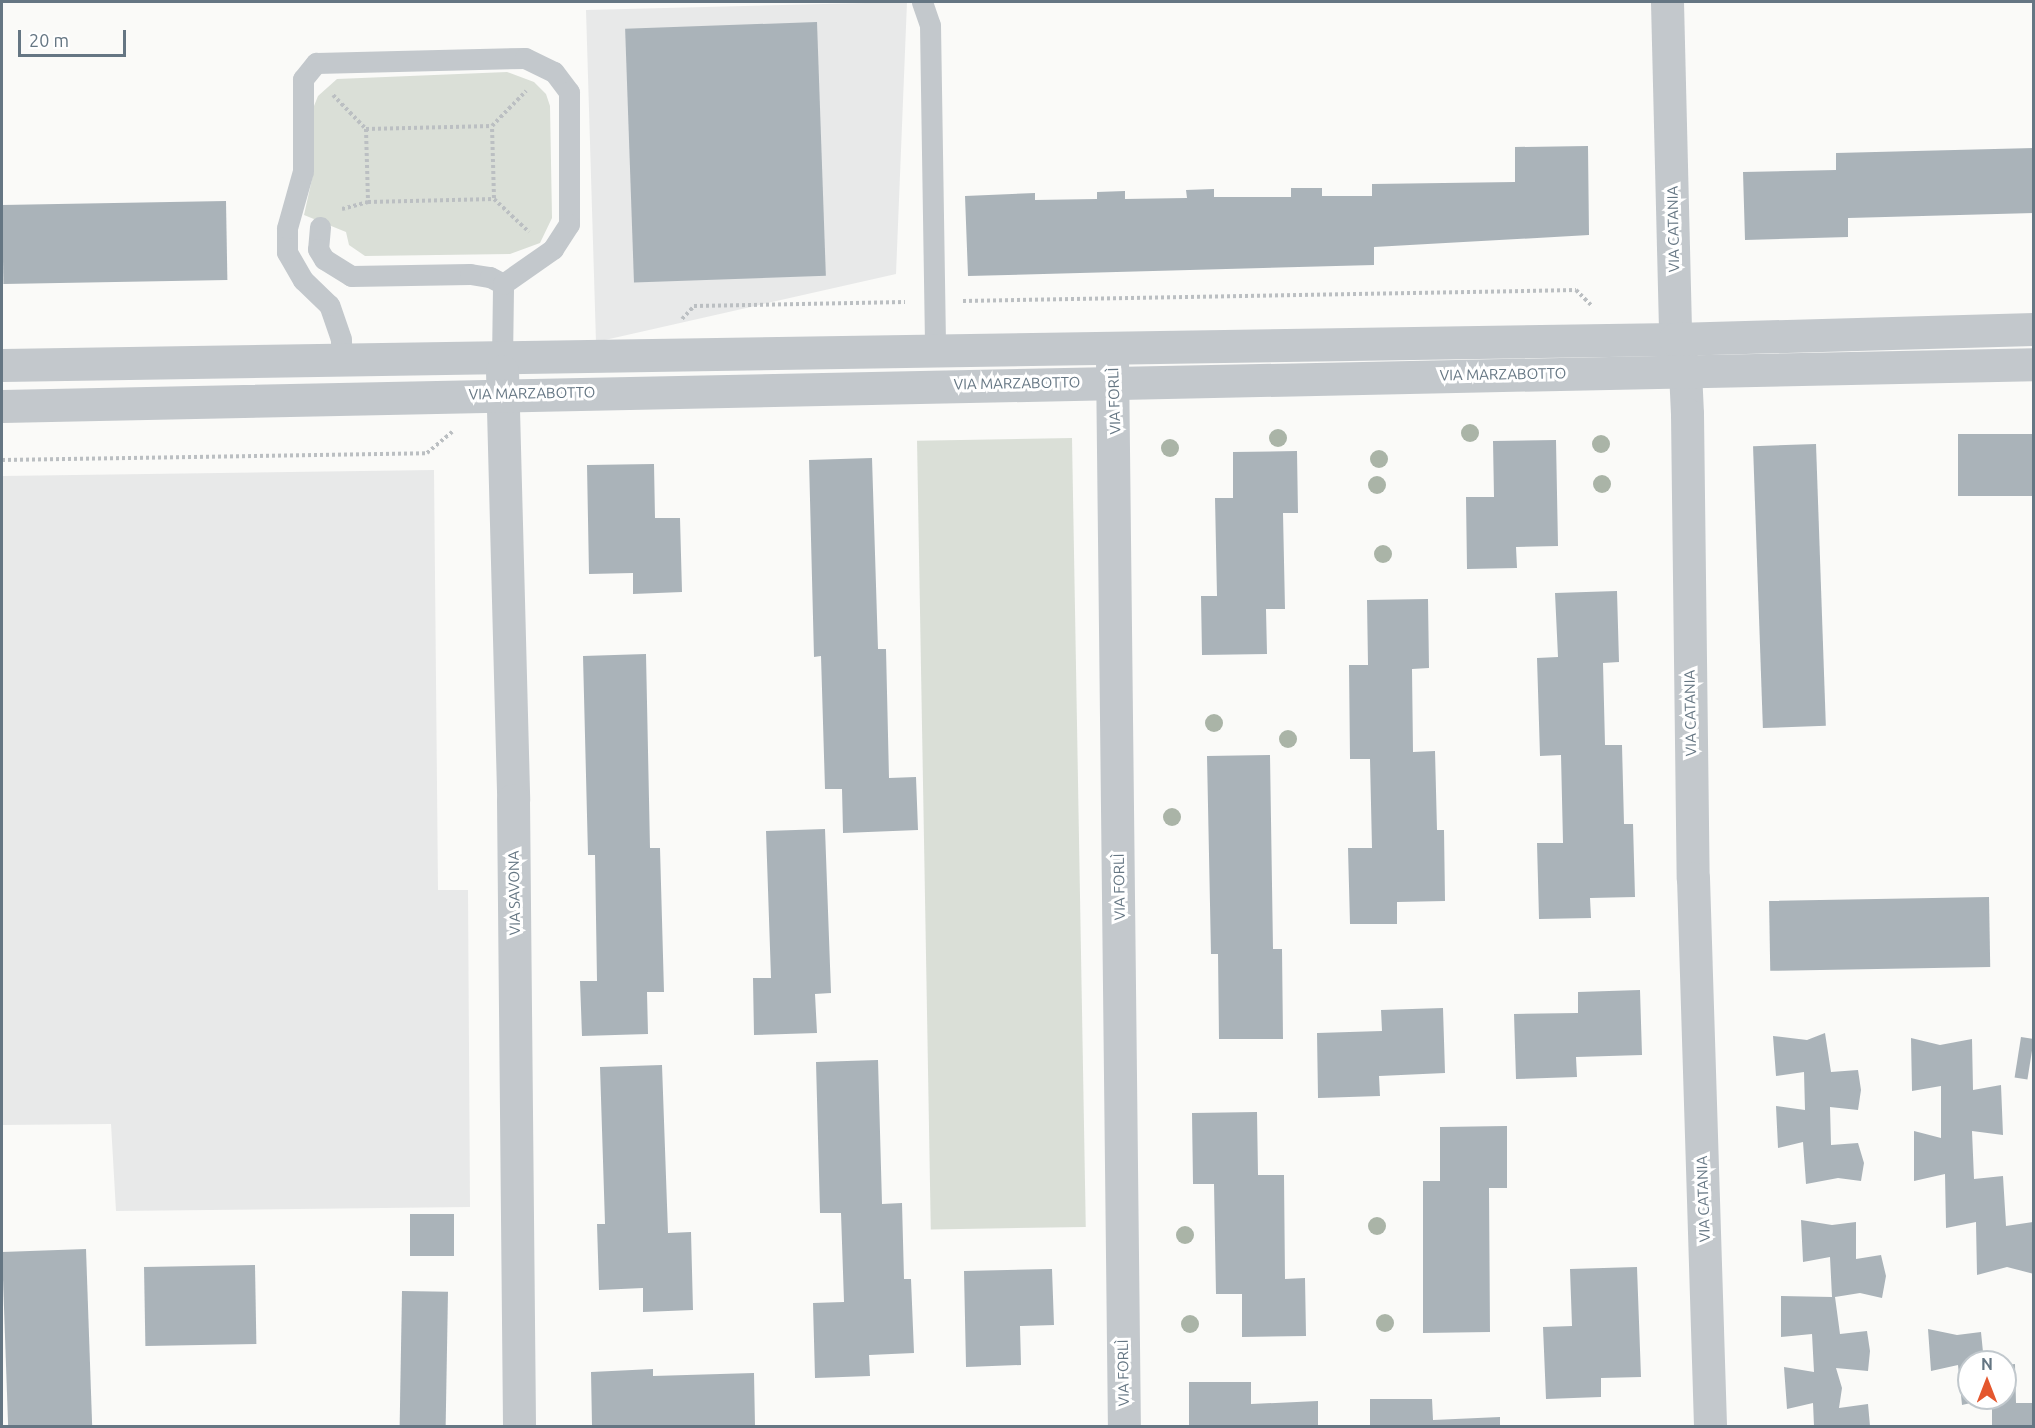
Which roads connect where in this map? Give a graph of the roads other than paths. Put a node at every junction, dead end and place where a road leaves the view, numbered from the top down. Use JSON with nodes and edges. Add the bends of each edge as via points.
{"nodes":[{"id":1,"x":922,"y":2,"type":"edge"},
{"id":2,"x":1667,"y":2,"type":"edge"},
{"id":3,"x":320,"y":228,"type":"dead end"},
{"id":4,"x":503,"y":284,"type":"junction"},
{"id":5,"x":2034,"y":329,"type":"edge"},
{"id":6,"x":1675,"y":339,"type":"junction"},
{"id":7,"x":1113,"y":347,"type":"junction"},
{"id":8,"x":935,"y":350,"type":"junction"},
{"id":9,"x":502,"y":360,"type":"junction"},
{"id":10,"x":342,"y":361,"type":"junction"},
{"id":11,"x":2034,"y":364,"type":"edge"},
{"id":12,"x":2,"y":365,"type":"edge"},
{"id":13,"x":1685,"y":371,"type":"junction"},
{"id":14,"x":1112,"y":381,"type":"junction"},
{"id":15,"x":2,"y":406,"type":"edge"},
{"id":16,"x":501,"y":407,"type":"junction"},
{"id":17,"x":519,"y":1426,"type":"edge"},
{"id":18,"x":1124,"y":1426,"type":"edge"},
{"id":19,"x":1710,"y":1426,"type":"edge"}],
"edges":[{"from":1,"to":8,"type":"lane","via":[[930,25]]},
{"from":2,"to":6,"type":"street","name":"VIA CATANIA"},
{"from":3,"to":4,"type":"lane","via":[[318,249],[324,259],[351,276],[470,274]]},
{"from":4,"to":9,"type":"lane"},
{"from":4,"to":10,"type":"lane","via":[[549,252],[569,225],[569,92],[549,70],[525,58],[316,63],[303,79],[303,171],[287,228],[287,252],[303,280],[329,304]]},
{"from":5,"to":6,"type":"street"},
{"from":6,"to":7,"type":"street"},
{"from":6,"to":13,"type":"street","name":"VIA CATANIA"},
{"from":7,"to":8,"type":"street"},
{"from":7,"to":14,"type":"street","name":"VIA FORLÌ"},
{"from":8,"to":9,"type":"street"},
{"from":9,"to":10,"type":"street"},
{"from":9,"to":16,"type":"street","name":"VIA SAVONA"},
{"from":10,"to":12,"type":"street"},
{"from":11,"to":13,"type":"street","name":"VIA MARZABOTTO"},
{"from":13,"to":14,"type":"street","name":"VIA MARZABOTTO"},
{"from":13,"to":19,"type":"street","name":"VIA CATANIA","via":[[1693,878]]},
{"from":14,"to":16,"type":"street","name":"VIA MARZABOTTO"},
{"from":14,"to":18,"type":"street","name":"VIA FORLÌ"},
{"from":15,"to":16,"type":"street","name":"VIA MARZABOTTO"},
{"from":16,"to":17,"type":"street","name":"VIA SAVONA","via":[[513,800]]}]}
